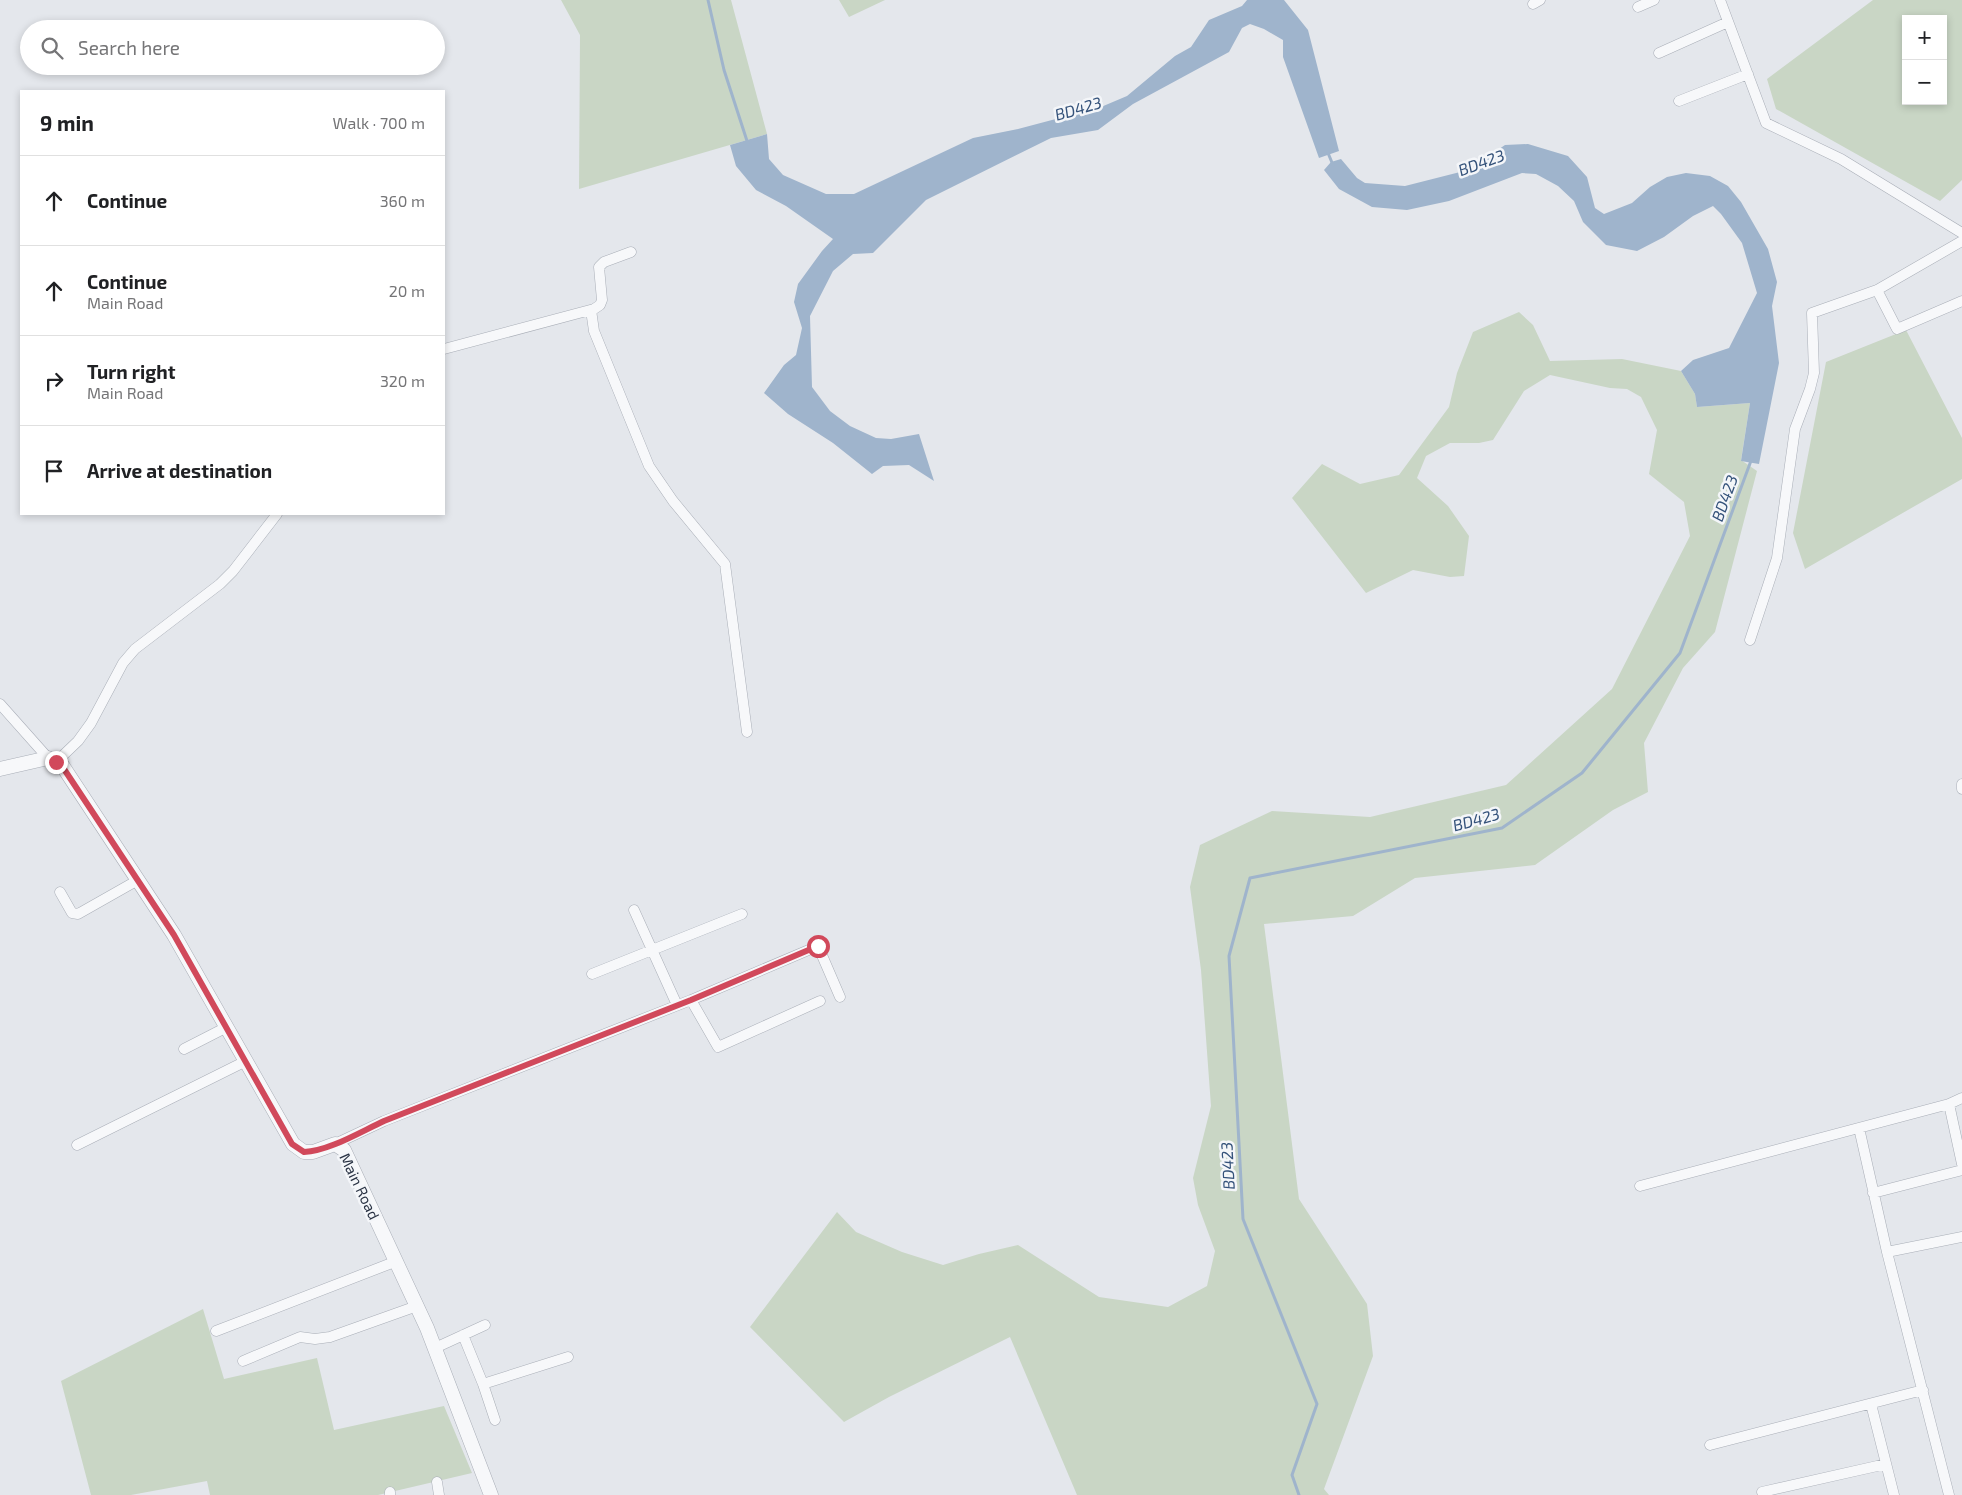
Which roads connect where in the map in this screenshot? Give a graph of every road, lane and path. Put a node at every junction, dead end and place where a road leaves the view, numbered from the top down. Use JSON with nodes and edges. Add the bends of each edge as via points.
{"nodes":[{"id":1,"x":1654,"y":0,"type":"edge"},
{"id":2,"x":1720,"y":0,"type":"edge"},
{"id":3,"x":1638,"y":7,"type":"dead end"},
{"id":4,"x":1728,"y":22,"type":"junction"},
{"id":5,"x":1659,"y":53,"type":"dead end"},
{"id":6,"x":1748,"y":74,"type":"junction"},
{"id":7,"x":1679,"y":101,"type":"dead end"},
{"id":8,"x":1962,"y":233,"type":"edge"},
{"id":9,"x":1962,"y":241,"type":"edge"},
{"id":10,"x":630,"y":252,"type":"dead end"},
{"id":11,"x":1877,"y":290,"type":"junction"},
{"id":12,"x":1962,"y":301,"type":"edge"},
{"id":13,"x":591,"y":310,"type":"junction"},
{"id":14,"x":445,"y":349,"type":"edge"},
{"id":15,"x":277,"y":515,"type":"edge"},
{"id":16,"x":1750,"y":640,"type":"dead end"},
{"id":17,"x":0,"y":704,"type":"edge"},
{"id":18,"x":747,"y":732,"type":"dead end"},
{"id":19,"x":52,"y":760,"type":"junction"},
{"id":20,"x":0,"y":769,"type":"edge"},
{"id":21,"x":1962,"y":784,"type":"edge"},
{"id":22,"x":1962,"y":789,"type":"edge"},
{"id":23,"x":138,"y":880,"type":"junction"},
{"id":24,"x":60,"y":892,"type":"dead end"},
{"id":25,"x":634,"y":910,"type":"dead end"},
{"id":26,"x":742,"y":914,"type":"dead end"},
{"id":27,"x":652,"y":950,"type":"junction"},
{"id":28,"x":592,"y":974,"type":"dead end"},
{"id":29,"x":840,"y":997,"type":"dead end"},
{"id":30,"x":691,"y":1000,"type":"junction"},
{"id":31,"x":820,"y":1000,"type":"dead end"},
{"id":32,"x":677,"y":1005,"type":"junction"},
{"id":33,"x":226,"y":1027,"type":"junction"},
{"id":34,"x":184,"y":1049,"type":"dead end"},
{"id":35,"x":246,"y":1061,"type":"junction"},
{"id":36,"x":1962,"y":1098,"type":"edge"},
{"id":37,"x":1949,"y":1104,"type":"junction"},
{"id":38,"x":1859,"y":1128,"type":"junction"},
{"id":39,"x":335,"y":1144,"type":"junction"},
{"id":40,"x":77,"y":1145,"type":"dead end"},
{"id":41,"x":1962,"y":1164,"type":"edge"},
{"id":42,"x":1962,"y":1170,"type":"edge"},
{"id":43,"x":1640,"y":1186,"type":"dead end"},
{"id":44,"x":1873,"y":1193,"type":"junction"},
{"id":45,"x":1962,"y":1238,"type":"edge"},
{"id":46,"x":1888,"y":1252,"type":"junction"},
{"id":47,"x":397,"y":1261,"type":"junction"},
{"id":48,"x":417,"y":1306,"type":"junction"},
{"id":49,"x":485,"y":1325,"type":"dead end"},
{"id":50,"x":216,"y":1331,"type":"dead end"},
{"id":51,"x":463,"y":1335,"type":"junction"},
{"id":52,"x":435,"y":1348,"type":"junction"},
{"id":53,"x":568,"y":1357,"type":"dead end"},
{"id":54,"x":242,"y":1361,"type":"dead end"},
{"id":55,"x":483,"y":1384,"type":"junction"},
{"id":56,"x":1923,"y":1390,"type":"junction"},
{"id":57,"x":1871,"y":1404,"type":"junction"},
{"id":58,"x":495,"y":1420,"type":"dead end"},
{"id":59,"x":1710,"y":1445,"type":"dead end"},
{"id":60,"x":1886,"y":1464,"type":"junction"},
{"id":61,"x":437,"y":1482,"type":"dead end"},
{"id":62,"x":1762,"y":1492,"type":"dead end"},
{"id":63,"x":439,"y":1495,"type":"edge"},
{"id":64,"x":491,"y":1495,"type":"edge"},
{"id":65,"x":1894,"y":1495,"type":"edge"},
{"id":66,"x":1949,"y":1495,"type":"edge"}],
"edges":[{"from":1,"to":3,"type":"street"},
{"from":2,"to":4,"type":"street"},
{"from":4,"to":5,"type":"street"},
{"from":4,"to":6,"type":"street"},
{"from":6,"to":7,"type":"street"},
{"from":6,"to":8,"type":"street","via":[[1766,123],[1842,159]]},
{"from":9,"to":11,"type":"street"},
{"from":10,"to":13,"type":"street","via":[[599,267],[602,300]]},
{"from":11,"to":12,"type":"street","via":[[1896,329]]},
{"from":11,"to":16,"type":"street","via":[[1812,313],[1814,373],[1795,429],[1777,558]]},
{"from":13,"to":14,"type":"street"},
{"from":13,"to":18,"type":"street","via":[[594,332],[649,466],[725,564]]},
{"from":15,"to":19,"type":"street","via":[[220,584],[134,649],[82,735]]},
{"from":17,"to":19,"type":"street"},
{"from":19,"to":20,"type":"street"},
{"from":19,"to":23,"type":"street","name":"Main Road","via":[[62,766]]},
{"from":21,"to":22,"type":"street"},
{"from":23,"to":24,"type":"street","via":[[78,914],[72,913]]},
{"from":23,"to":33,"type":"street","name":"Main Road","via":[[174,935]]},
{"from":25,"to":27,"type":"street"},
{"from":26,"to":27,"type":"street"},
{"from":27,"to":28,"type":"street"},
{"from":27,"to":32,"type":"street"},
{"from":29,"to":30,"type":"street","via":[[818,946]]},
{"from":30,"to":31,"type":"street","via":[[718,1047]]},
{"from":30,"to":32,"type":"street"},
{"from":32,"to":39,"type":"street","via":[[384,1121]]},
{"from":33,"to":34,"type":"street"},
{"from":33,"to":35,"type":"street","name":"Main Road"},
{"from":35,"to":39,"type":"street","name":"Main Road","via":[[292,1144],[304,1152],[313,1152]]},
{"from":35,"to":40,"type":"street"},
{"from":36,"to":37,"type":"street"},
{"from":37,"to":38,"type":"street"},
{"from":37,"to":41,"type":"street"},
{"from":38,"to":43,"type":"street"},
{"from":38,"to":44,"type":"street"},
{"from":39,"to":47,"type":"street","name":"Main Road","via":[[344,1150]]},
{"from":42,"to":44,"type":"street"},
{"from":44,"to":46,"type":"street"},
{"from":45,"to":46,"type":"street"},
{"from":46,"to":56,"type":"street"},
{"from":47,"to":48,"type":"street","name":"Main Road"},
{"from":47,"to":50,"type":"street"},
{"from":48,"to":52,"type":"street","name":"Main Road"},
{"from":48,"to":54,"type":"street","via":[[330,1337],[300,1337]]},
{"from":49,"to":51,"type":"street"},
{"from":51,"to":52,"type":"street"},
{"from":51,"to":55,"type":"street"},
{"from":52,"to":64,"type":"street","name":"Main Road"},
{"from":53,"to":55,"type":"street"},
{"from":55,"to":58,"type":"street"},
{"from":56,"to":57,"type":"street"},
{"from":56,"to":66,"type":"street"},
{"from":57,"to":59,"type":"street"},
{"from":57,"to":60,"type":"street"},
{"from":60,"to":62,"type":"street"},
{"from":60,"to":65,"type":"street"},
{"from":61,"to":63,"type":"street"}]}
